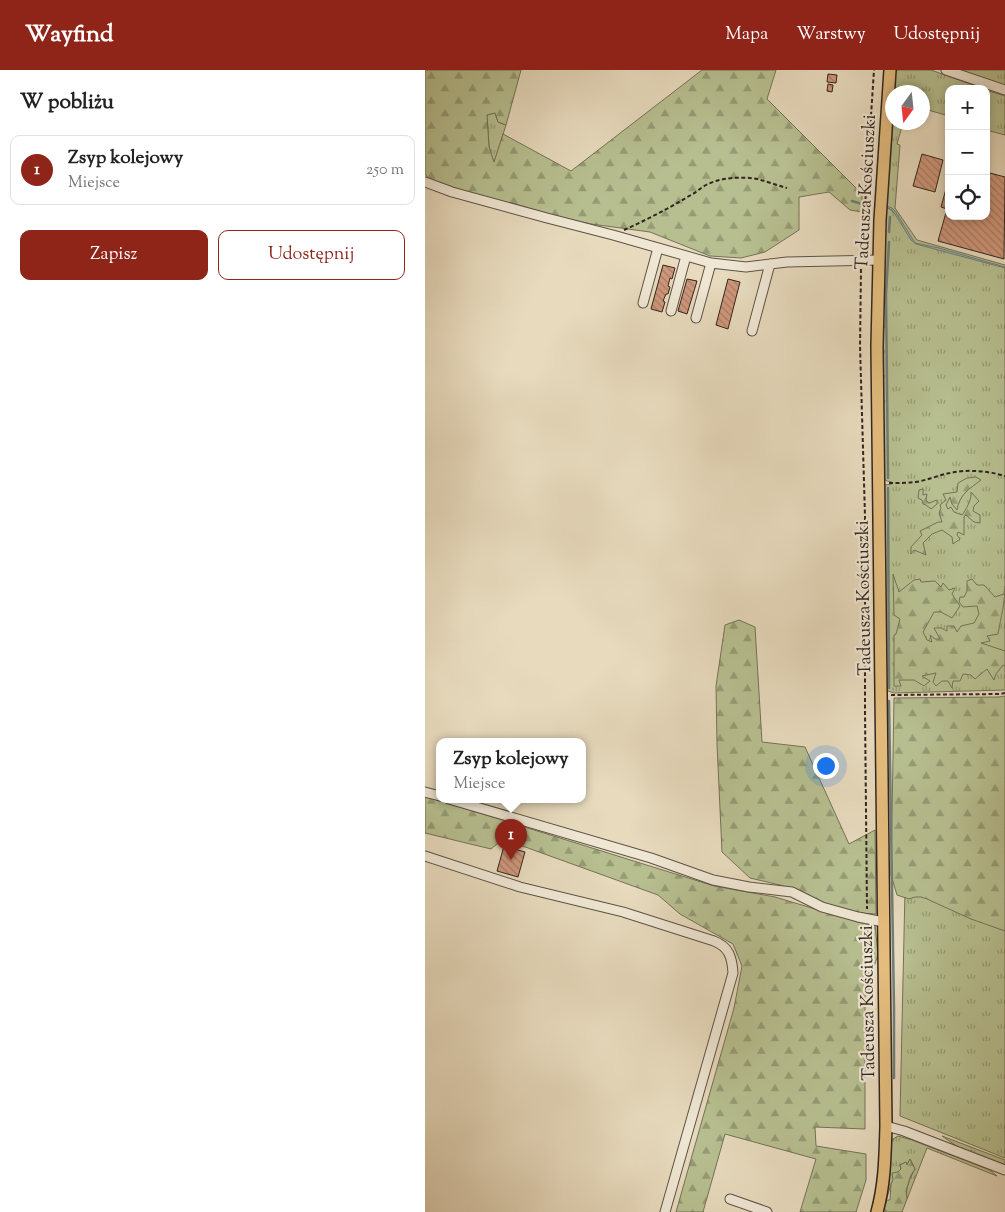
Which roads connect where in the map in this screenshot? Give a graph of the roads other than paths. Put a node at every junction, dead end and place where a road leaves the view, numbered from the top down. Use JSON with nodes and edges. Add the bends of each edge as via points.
{"nodes":[{"id":1,"x":890,"y":70,"type":"edge"},
{"id":2,"x":946,"y":70,"type":"edge"},
{"id":3,"x":1005,"y":90,"type":"edge"},
{"id":4,"x":425,"y":182,"type":"edge"},
{"id":5,"x":658,"y":248,"type":"junction"},
{"id":6,"x":686,"y":256,"type":"junction"},
{"id":7,"x":879,"y":260,"type":"junction"},
{"id":8,"x":711,"y":263,"type":"junction"},
{"id":9,"x":770,"y":264,"type":"junction"},
{"id":10,"x":643,"y":303,"type":"dead end"},
{"id":11,"x":671,"y":311,"type":"dead end"},
{"id":12,"x":696,"y":318,"type":"dead end"},
{"id":13,"x":752,"y":331,"type":"dead end"},
{"id":14,"x":463,"y":803,"type":"edge"},
{"id":15,"x":425,"y":856,"type":"edge"},
{"id":16,"x":884,"y":922,"type":"junction"},
{"id":17,"x":886,"y":1126,"type":"junction"},
{"id":18,"x":1005,"y":1170,"type":"edge"},
{"id":19,"x":730,"y":1199,"type":"dead end"},
{"id":20,"x":665,"y":1212,"type":"edge"},
{"id":21,"x":767,"y":1212,"type":"edge"},
{"id":22,"x":877,"y":1212,"type":"edge"}],
"edges":[{"from":1,"to":7,"type":"main road","name":"Tadeusza Kościuszki"},
{"from":2,"to":3,"type":"street"},
{"from":4,"to":5,"type":"street"},
{"from":5,"to":6,"type":"street"},
{"from":5,"to":10,"type":"street"},
{"from":6,"to":8,"type":"street"},
{"from":6,"to":11,"type":"street"},
{"from":7,"to":9,"type":"street"},
{"from":7,"to":16,"type":"main road","name":"Tadeusza Kościuszki","via":[[877,346]]},
{"from":8,"to":9,"type":"street","via":[[745,267]]},
{"from":8,"to":12,"type":"street"},
{"from":9,"to":13,"type":"street"},
{"from":14,"to":16,"type":"street","via":[[651,858],[713,880],[792,892],[822,907]]},
{"from":15,"to":20,"type":"street","via":[[520,886],[623,912],[714,941],[727,949],[733,962],[733,973]]},
{"from":16,"to":17,"type":"main road","name":"Tadeusza Kościuszki"},
{"from":17,"to":18,"type":"street"},
{"from":17,"to":22,"type":"main road","name":"Tadeusza Kościuszki","via":[[884,1176]]},
{"from":19,"to":21,"type":"street"}]}
